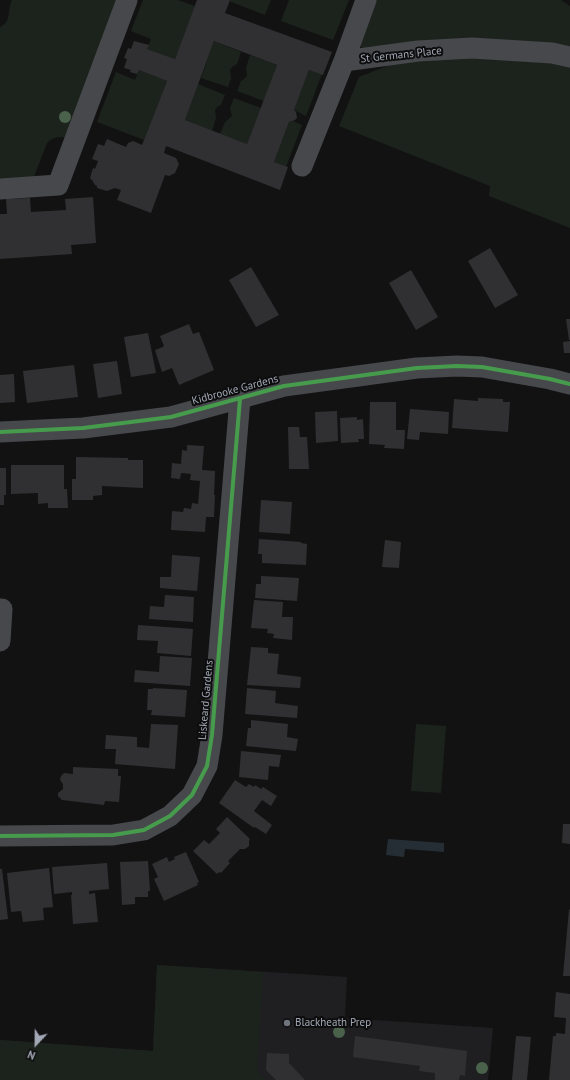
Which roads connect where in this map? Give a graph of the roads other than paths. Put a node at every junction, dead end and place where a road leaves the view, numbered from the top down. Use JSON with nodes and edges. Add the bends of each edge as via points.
{"nodes":[{"id":1,"x":127,"y":0,"type":"edge"},
{"id":2,"x":366,"y":0,"type":"edge"},
{"id":3,"x":570,"y":57,"type":"edge"},
{"id":4,"x":344,"y":61,"type":"junction"},
{"id":5,"x":302,"y":166,"type":"dead end"},
{"id":6,"x":0,"y":189,"type":"edge"},
{"id":7,"x":570,"y":384,"type":"edge"},
{"id":8,"x":240,"y":398,"type":"junction"},
{"id":9,"x":0,"y":432,"type":"edge"},
{"id":10,"x":0,"y":609,"type":"edge"},
{"id":11,"x":0,"y":641,"type":"edge"},
{"id":12,"x":0,"y":836,"type":"edge"}],
"edges":[{"from":1,"to":6,"type":"street","via":[[58,185]]},
{"from":2,"to":4,"type":"street"},
{"from":3,"to":4,"type":"street","name":"St Germans Place","via":[[552,53],[472,48],[418,51]]},
{"from":4,"to":5,"type":"street"},
{"from":7,"to":8,"type":"street","name":"Kidbrooke Gardens","via":[[482,367],[457,366],[417,368],[284,386]]},
{"from":8,"to":9,"type":"street","name":"Kidbrooke Gardens","via":[[171,417],[83,428]]},
{"from":8,"to":12,"type":"street","name":"Liskeard Gardens","via":[[212,735],[207,766],[192,795],[170,816],[144,830],[114,835]]},
{"from":10,"to":11,"type":"street"}]}
